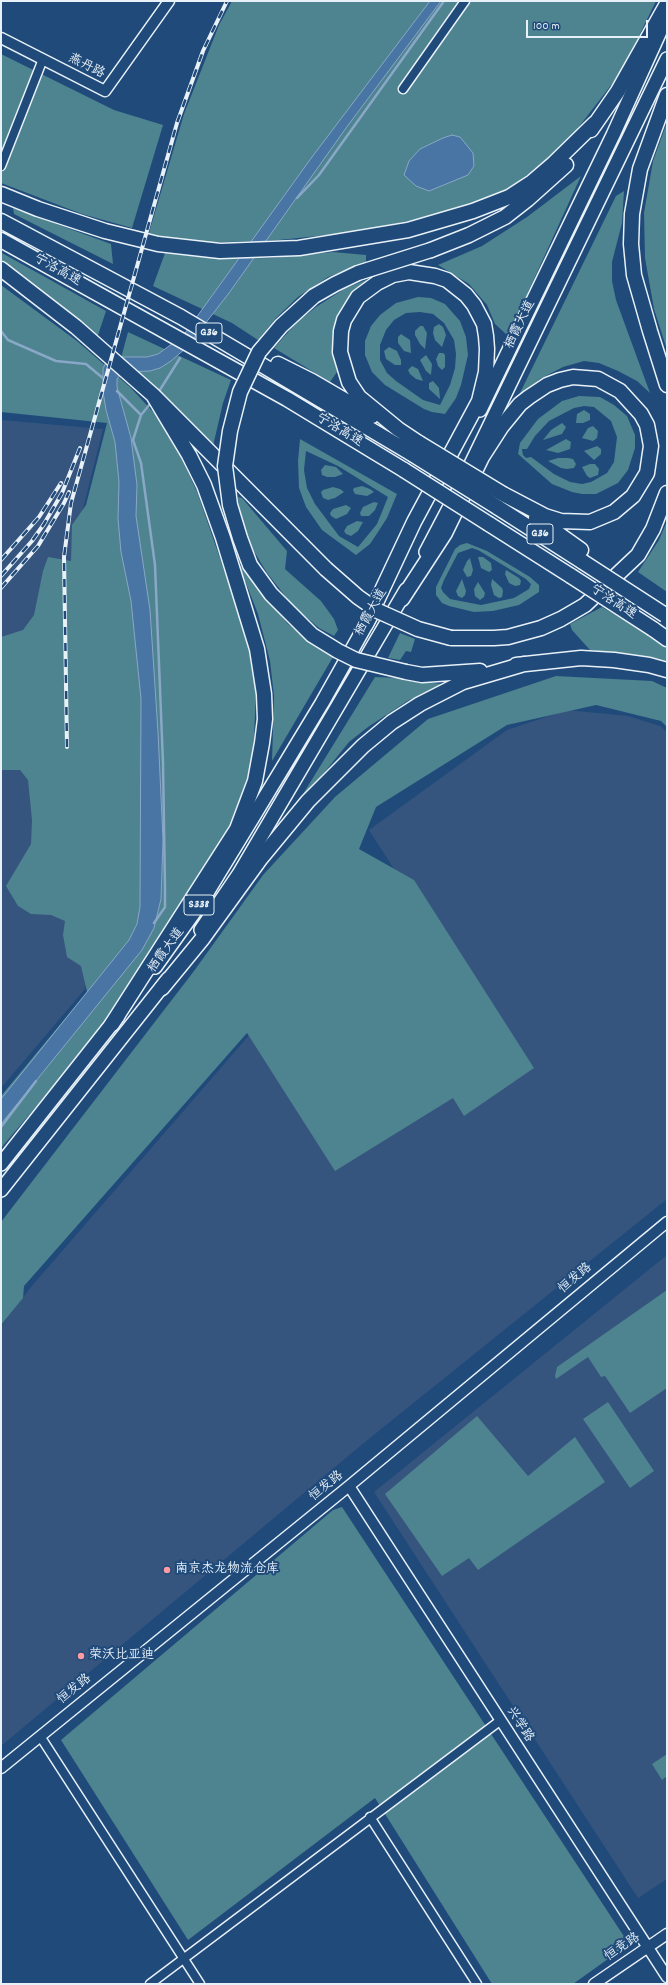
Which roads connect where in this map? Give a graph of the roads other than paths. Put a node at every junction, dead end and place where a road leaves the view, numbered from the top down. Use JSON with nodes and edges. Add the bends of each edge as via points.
{"nodes":[{"id":1,"x":169,"y":1,"type":"edge"},
{"id":2,"x":465,"y":1,"type":"edge"},
{"id":3,"x":667,"y":4,"type":"edge"},
{"id":4,"x":667,"y":16,"type":"edge"},
{"id":5,"x":1,"y":38,"type":"edge"},
{"id":6,"x":43,"y":59,"type":"junction"},
{"id":7,"x":667,"y":59,"type":"edge"},
{"id":8,"x":403,"y":89,"type":"dead end"},
{"id":9,"x":667,"y":95,"type":"edge"},
{"id":10,"x":595,"y":124,"type":"junction"},
{"id":11,"x":1,"y":166,"type":"edge"},
{"id":12,"x":1,"y":194,"type":"edge"},
{"id":13,"x":1,"y":221,"type":"edge"},
{"id":14,"x":1,"y":240,"type":"edge"},
{"id":15,"x":1,"y":269,"type":"edge"},
{"id":16,"x":667,"y":385,"type":"edge"},
{"id":17,"x":153,"y":395,"type":"junction"},
{"id":18,"x":415,"y":449,"type":"junction"},
{"id":19,"x":667,"y":493,"type":"edge"},
{"id":20,"x":508,"y":497,"type":"junction"},
{"id":21,"x":585,"y":558,"type":"junction"},
{"id":22,"x":402,"y":599,"type":"junction"},
{"id":23,"x":666,"y":614,"type":"edge"},
{"id":24,"x":366,"y":624,"type":"junction"},
{"id":25,"x":667,"y":639,"type":"edge"},
{"id":26,"x":524,"y":664,"type":"junction"},
{"id":27,"x":667,"y":670,"type":"edge"},
{"id":28,"x":162,"y":988,"type":"junction"},
{"id":29,"x":112,"y":1024,"type":"junction"},
{"id":30,"x":1,"y":1164,"type":"edge"},
{"id":31,"x":1,"y":1190,"type":"edge"},
{"id":32,"x":667,"y":1222,"type":"edge"},
{"id":33,"x":349,"y":1486,"type":"junction"},
{"id":34,"x":500,"y":1720,"type":"junction"},
{"id":35,"x":40,"y":1736,"type":"junction"},
{"id":36,"x":1,"y":1768,"type":"edge"},
{"id":37,"x":370,"y":1817,"type":"junction"},
{"id":38,"x":667,"y":1934,"type":"edge"},
{"id":39,"x":648,"y":1947,"type":"junction"},
{"id":40,"x":184,"y":1959,"type":"junction"},
{"id":41,"x":667,"y":1977,"type":"edge"},
{"id":42,"x":150,"y":1984,"type":"edge"},
{"id":43,"x":200,"y":1984,"type":"edge"},
{"id":44,"x":477,"y":1984,"type":"edge"},
{"id":45,"x":594,"y":1984,"type":"edge"}],
"edges":[{"from":1,"to":6,"type":"street","name":"燕丹路","via":[[105,90]]},
{"from":2,"to":8,"type":"street"},
{"from":3,"to":10,"type":"highway","via":[[618,91]]},
{"from":4,"to":24,"type":"highway","name":"栖霞大道","via":[[613,135],[478,415]]},
{"from":5,"to":6,"type":"street","name":"燕丹路"},
{"from":6,"to":11,"type":"street"},
{"from":7,"to":22,"type":"highway","name":"栖霞大道","via":[[503,400]]},
{"from":9,"to":16,"type":"highway","via":[[640,168],[632,214],[631,244],[634,275]]},
{"from":10,"to":12,"type":"highway","via":[[532,182],[508,197],[473,211],[408,230],[299,248],[220,251],[158,244],[105,231]]},
{"from":10,"to":26,"type":"highway","bridge":true,"via":[[584,143],[568,162],[505,217],[431,250],[358,273],[314,296],[286,320],[259,352],[240,392],[230,431],[225,466],[230,505],[250,565],[271,594],[312,635],[356,660],[406,672],[441,674]]},
{"from":13,"to":18,"type":"highway","name":"宁洛高速","number":"G36","via":[[181,317]]},
{"from":14,"to":25,"type":"highway","name":"宁洛高速","number":"G36","bridge":true,"via":[[281,395],[404,470]]},
{"from":15,"to":17,"type":"highway","via":[[76,327]]},
{"from":17,"to":19,"type":"highway","bridge":true,"via":[[326,569],[358,597],[378,611],[418,629],[451,638],[508,637],[541,628],[585,605],[638,555],[653,529]]},
{"from":17,"to":29,"type":"highway","via":[[204,485],[223,538],[257,649],[265,719],[255,781],[237,829]]},
{"from":18,"to":20,"type":"highway","bridge":true},
{"from":18,"to":21,"type":"highway","name":"宁洛高速","number":"G36","bridge":true,"via":[[497,507]]},
{"from":18,"to":24,"type":"highway","via":[[359,397],[349,382],[340,352],[344,320],[358,297],[393,275],[409,272],[447,280],[474,305],[484,324],[488,349],[486,372],[479,401],[414,522]]},
{"from":20,"to":21,"type":"highway"},
{"from":20,"to":22,"type":"highway","via":[[561,522],[590,522],[614,512],[633,496],[647,473],[651,446],[647,425],[641,414],[620,391],[598,379],[573,377],[560,380],[529,397],[502,426],[482,456],[445,533]]},
{"from":21,"to":23,"type":"highway","name":"宁洛高速","number":"G36","bridge":true},
{"from":22,"to":28,"type":"highway","name":"栖霞大道","number":"S338","via":[[239,874]]},
{"from":24,"to":29,"type":"highway","name":"栖霞大道","number":"S338","via":[[318,709],[200,904]]},
{"from":26,"to":27,"type":"highway","via":[[581,658],[614,660]]},
{"from":26,"to":28,"type":"highway","via":[[463,682],[420,704],[392,722],[363,746],[308,801]]},
{"from":28,"to":31,"type":"highway","name":"栖霞大道","number":"S338"},
{"from":29,"to":30,"type":"highway","name":"栖霞大道","number":"S338"},
{"from":32,"to":33,"type":"street","name":"恒发路"},
{"from":33,"to":34,"type":"street","name":"兴学路"},
{"from":33,"to":35,"type":"street","name":"恒发路"},
{"from":34,"to":37,"type":"street"},
{"from":34,"to":39,"type":"street","name":"兴学路"},
{"from":35,"to":36,"type":"street","name":"恒发路"},
{"from":35,"to":40,"type":"street"},
{"from":37,"to":40,"type":"street"},
{"from":37,"to":44,"type":"street"},
{"from":38,"to":39,"type":"street","name":"恒竞路"},
{"from":39,"to":41,"type":"street","name":"兴学路"},
{"from":39,"to":45,"type":"street","name":"恒竞路"},
{"from":40,"to":42,"type":"street"},
{"from":40,"to":43,"type":"street"}]}
